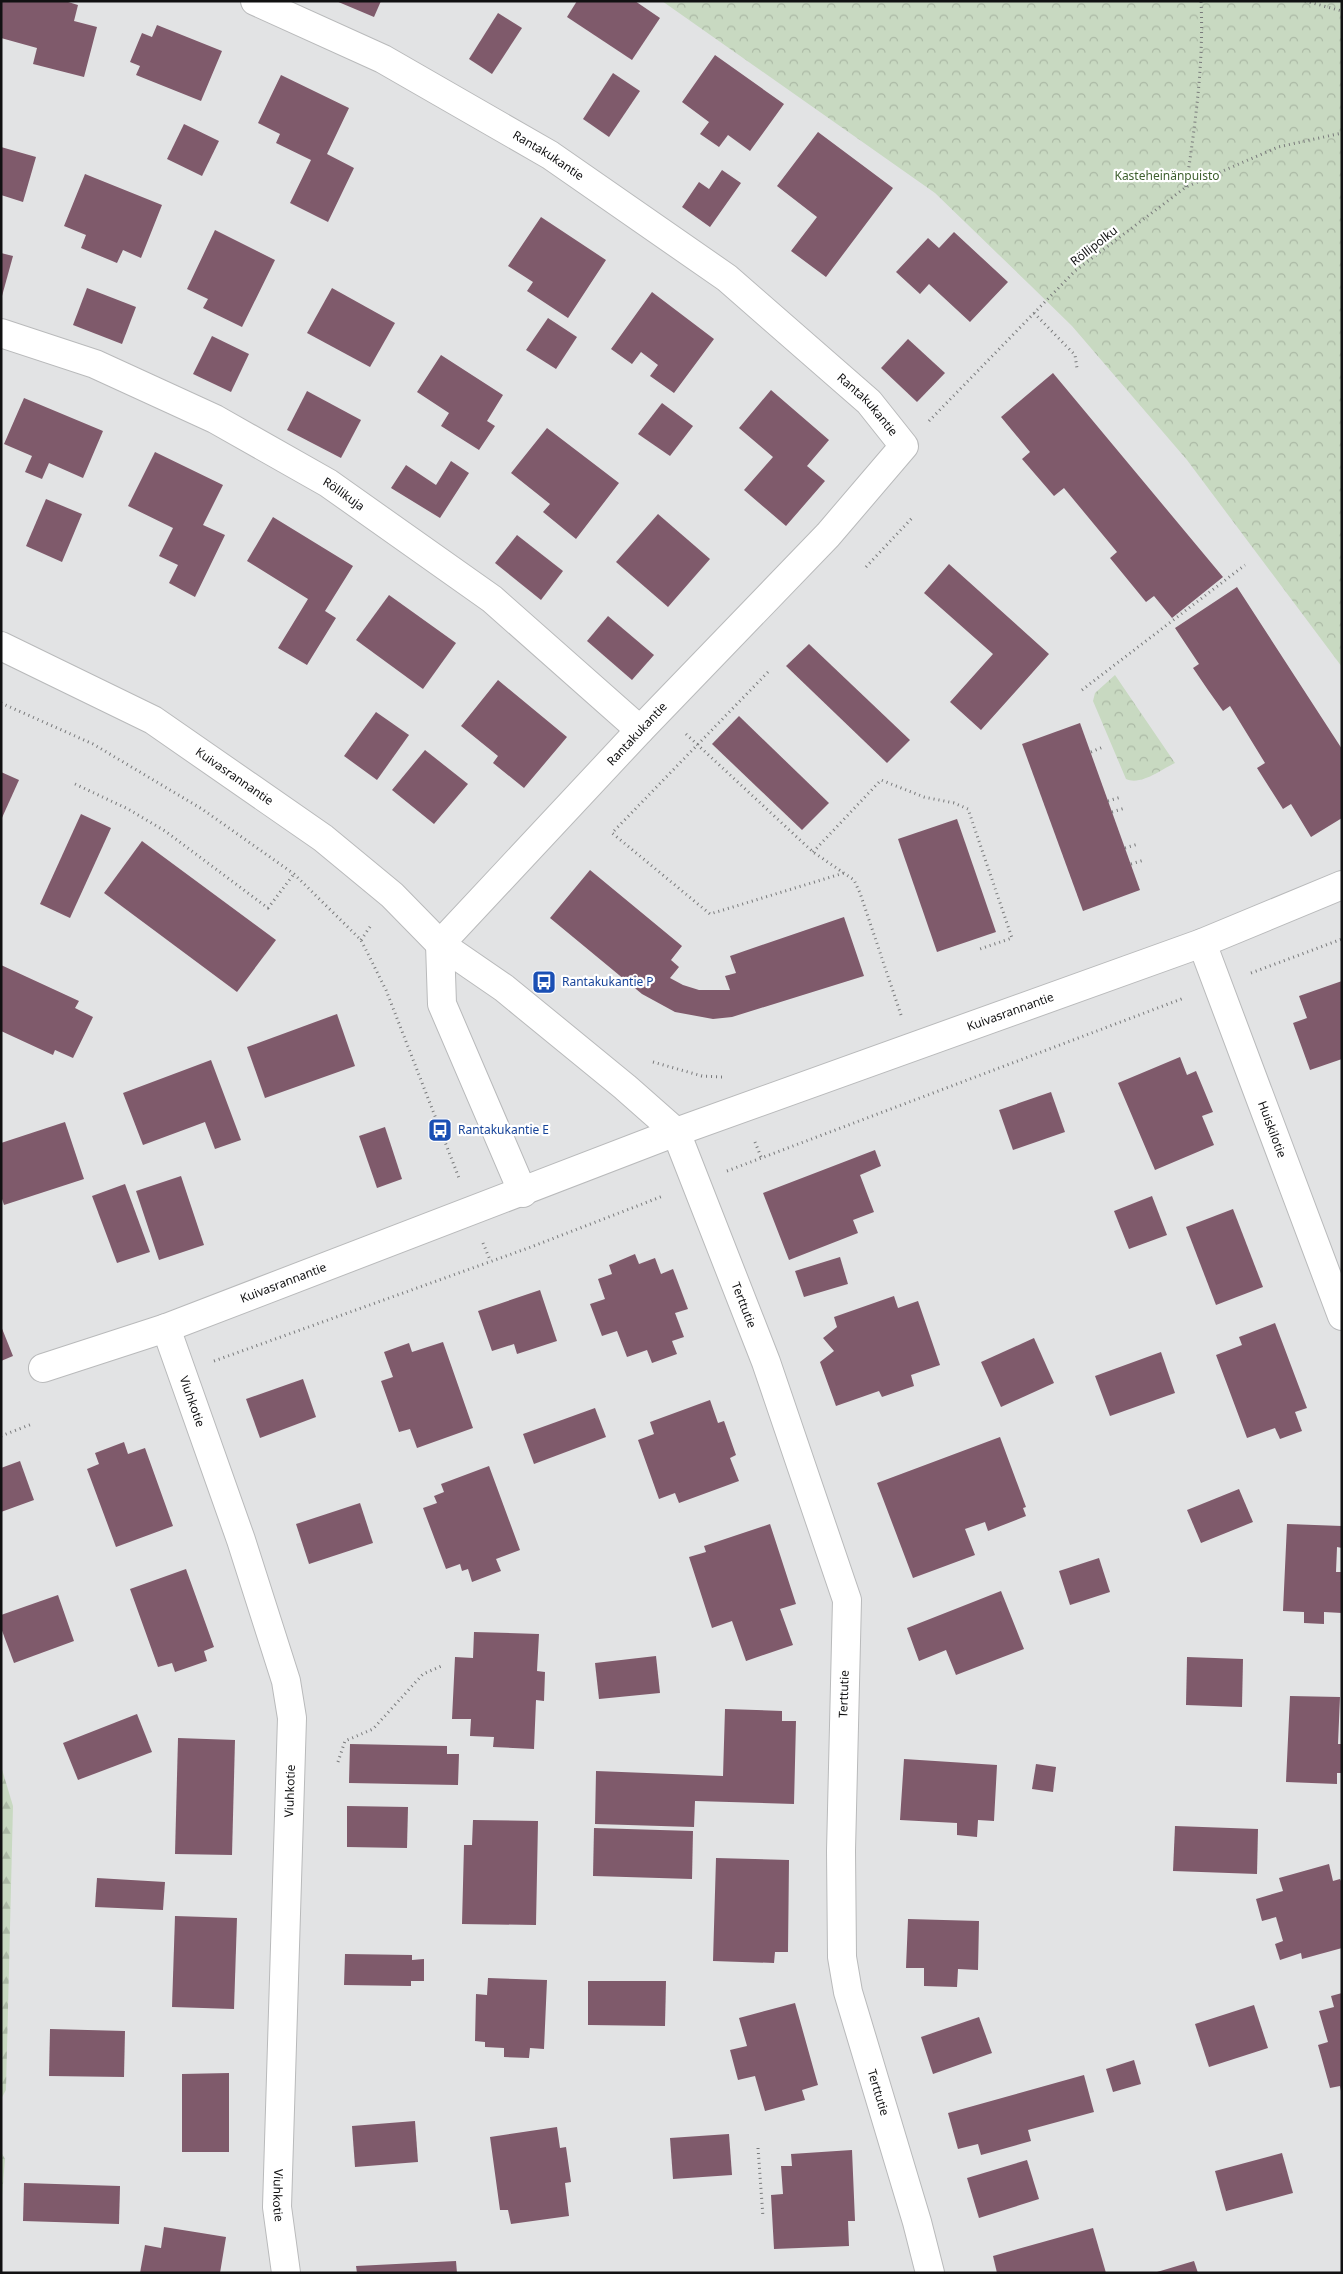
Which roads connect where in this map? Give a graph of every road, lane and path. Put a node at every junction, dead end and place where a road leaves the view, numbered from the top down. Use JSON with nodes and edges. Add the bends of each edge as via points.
{"nodes":[{"id":1,"x":255,"y":1,"type":"edge"},
{"id":2,"x":1201,"y":1,"type":"edge"},
{"id":3,"x":1305,"y":1,"type":"edge"},
{"id":4,"x":1342,"y":11,"type":"edge"},
{"id":5,"x":1342,"y":133,"type":"edge"},
{"id":6,"x":1186,"y":187,"type":"junction"},
{"id":7,"x":1034,"y":313,"type":"junction"},
{"id":8,"x":1,"y":333,"type":"edge"},
{"id":9,"x":1077,"y":368,"type":"dead end"},
{"id":10,"x":904,"y":446,"type":"junction"},
{"id":11,"x":912,"y":518,"type":"dead end"},
{"id":12,"x":1245,"y":565,"type":"dead end"},
{"id":13,"x":866,"y":567,"type":"dead end"},
{"id":14,"x":1,"y":646,"type":"edge"},
{"id":15,"x":768,"y":672,"type":"dead end"},
{"id":16,"x":1082,"y":690,"type":"dead end"},
{"id":17,"x":1,"y":703,"type":"edge"},
{"id":18,"x":660,"y":709,"type":"junction"},
{"id":19,"x":640,"y":730,"type":"junction"},
{"id":20,"x":698,"y":745,"type":"junction"},
{"id":21,"x":1103,"y":747,"type":"dead end"},
{"id":22,"x":1091,"y":752,"type":"dead end"},
{"id":23,"x":75,"y":784,"type":"dead end"},
{"id":24,"x":1121,"y":797,"type":"dead end"},
{"id":25,"x":1108,"y":801,"type":"dead end"},
{"id":26,"x":1125,"y":808,"type":"dead end"},
{"id":27,"x":1112,"y":812,"type":"dead end"},
{"id":28,"x":1138,"y":844,"type":"dead end"},
{"id":29,"x":1126,"y":848,"type":"dead end"},
{"id":30,"x":814,"y":852,"type":"junction"},
{"id":31,"x":1144,"y":860,"type":"dead end"},
{"id":32,"x":1131,"y":864,"type":"dead end"},
{"id":33,"x":844,"y":873,"type":"junction"},
{"id":34,"x":294,"y":874,"type":"junction"},
{"id":35,"x":1342,"y":885,"type":"edge"},
{"id":36,"x":1342,"y":939,"type":"edge"},
{"id":37,"x":1202,"y":943,"type":"junction"},
{"id":38,"x":440,"y":944,"type":"junction"},
{"id":39,"x":977,"y":950,"type":"dead end"},
{"id":40,"x":1218,"y":986,"type":"junction"},
{"id":41,"x":912,"y":1048,"type":"junction"},
{"id":42,"x":676,"y":1132,"type":"junction"},
{"id":43,"x":697,"y":1183,"type":"junction"},
{"id":44,"x":523,"y":1193,"type":"junction"},
{"id":45,"x":472,"y":1212,"type":"junction"},
{"id":46,"x":490,"y":1260,"type":"junction"},
{"id":47,"x":1342,"y":1316,"type":"edge"},
{"id":48,"x":166,"y":1328,"type":"junction"},
{"id":49,"x":43,"y":1368,"type":"dead end"},
{"id":50,"x":182,"y":1372,"type":"junction"},
{"id":51,"x":32,"y":1424,"type":"dead end"},
{"id":52,"x":1,"y":1436,"type":"edge"},
{"id":53,"x":444,"y":1665,"type":"dead end"},
{"id":54,"x":338,"y":1762,"type":"dead end"},
{"id":55,"x":758,"y":2148,"type":"dead end"},
{"id":56,"x":763,"y":2217,"type":"dead end"},
{"id":57,"x":286,"y":2273,"type":"edge"},
{"id":58,"x":930,"y":2273,"type":"edge"}],
"edges":[{"from":1,"to":10,"type":"street","name":"Rantakukantie","via":[[383,58],[550,155],[727,278],[869,402]]},
{"from":2,"to":6,"type":"path","via":[[1203,39],[1196,124]]},
{"from":3,"to":4,"type":"path"},
{"from":5,"to":6,"type":"path","name":"Röllipolku","via":[[1278,147]]},
{"from":6,"to":7,"type":"path","name":"Röllipolku","via":[[1075,272]]},
{"from":7,"to":9,"type":"path","via":[[1075,355]]},
{"from":7,"to":10,"type":"path","name":"Röllipolku"},
{"from":8,"to":19,"type":"street","name":"Röllikuja","via":[[95,364],[216,419],[328,483],[492,600]]},
{"from":10,"to":18,"type":"street","name":"Rantakukantie","via":[[828,535]]},
{"from":11,"to":13,"type":"path"},
{"from":12,"to":16,"type":"path"},
{"from":14,"to":38,"type":"street","name":"Kuivasrannantie","via":[[152,720],[323,838],[392,895]]},
{"from":15,"to":20,"type":"path"},
{"from":17,"to":34,"type":"path","via":[[93,744],[128,764],[202,809]]},
{"from":18,"to":19,"type":"street","name":"Rantakukantie"},
{"from":18,"to":20,"type":"path"},
{"from":19,"to":38,"type":"street","name":"Rantakukantie"},
{"from":20,"to":30,"type":"path"},
{"from":20,"to":33,"type":"path","via":[[612,833],[710,914]]},
{"from":21,"to":22,"type":"path"},
{"from":23,"to":34,"type":"path","via":[[165,830],[268,908]]},
{"from":24,"to":25,"type":"path"},
{"from":26,"to":27,"type":"path"},
{"from":28,"to":29,"type":"path"},
{"from":30,"to":33,"type":"path"},
{"from":30,"to":39,"type":"path","via":[[882,780],[924,797],[968,809],[1012,938]]},
{"from":31,"to":32,"type":"path"},
{"from":33,"to":41,"type":"path","via":[[854,880],[860,894]]},
{"from":34,"to":45,"type":"path","via":[[361,940],[386,990]]},
{"from":35,"to":37,"type":"street","name":"Kuivasrannantie"},
{"from":36,"to":40,"type":"path"},
{"from":37,"to":40,"type":"street","name":"Huiskilotie"},
{"from":37,"to":41,"type":"street","name":"Kuivasrannantie"},
{"from":38,"to":42,"type":"street","name":"Kuivasrannantie","via":[[504,988]]},
{"from":38,"to":44,"type":"street","via":[[442,1004]]},
{"from":40,"to":43,"type":"path"},
{"from":40,"to":47,"type":"street","name":"Huiskilotie"},
{"from":41,"to":42,"type":"street","name":"Kuivasrannantie"},
{"from":42,"to":43,"type":"street","name":"Terttutie"},
{"from":42,"to":44,"type":"street","name":"Kuivasrannantie"},
{"from":43,"to":46,"type":"path"},
{"from":43,"to":58,"type":"street","name":"Terttutie","via":[[766,1362],[847,1600],[842,1762],[842,1957],[848,1992]]},
{"from":44,"to":45,"type":"street","name":"Kuivasrannantie"},
{"from":45,"to":46,"type":"path"},
{"from":45,"to":48,"type":"street","name":"Kuivasrannantie"},
{"from":46,"to":50,"type":"path"},
{"from":48,"to":49,"type":"street","name":"Kuivasrannantie"},
{"from":48,"to":50,"type":"street","name":"Viuhkotie"},
{"from":50,"to":57,"type":"street","name":"Viuhkotie","via":[[286,1681],[292,1718],[277,2208]]},
{"from":51,"to":52,"type":"path"},
{"from":53,"to":54,"type":"path","via":[[423,1674],[373,1729],[345,1741]]},
{"from":55,"to":56,"type":"path"}]}
